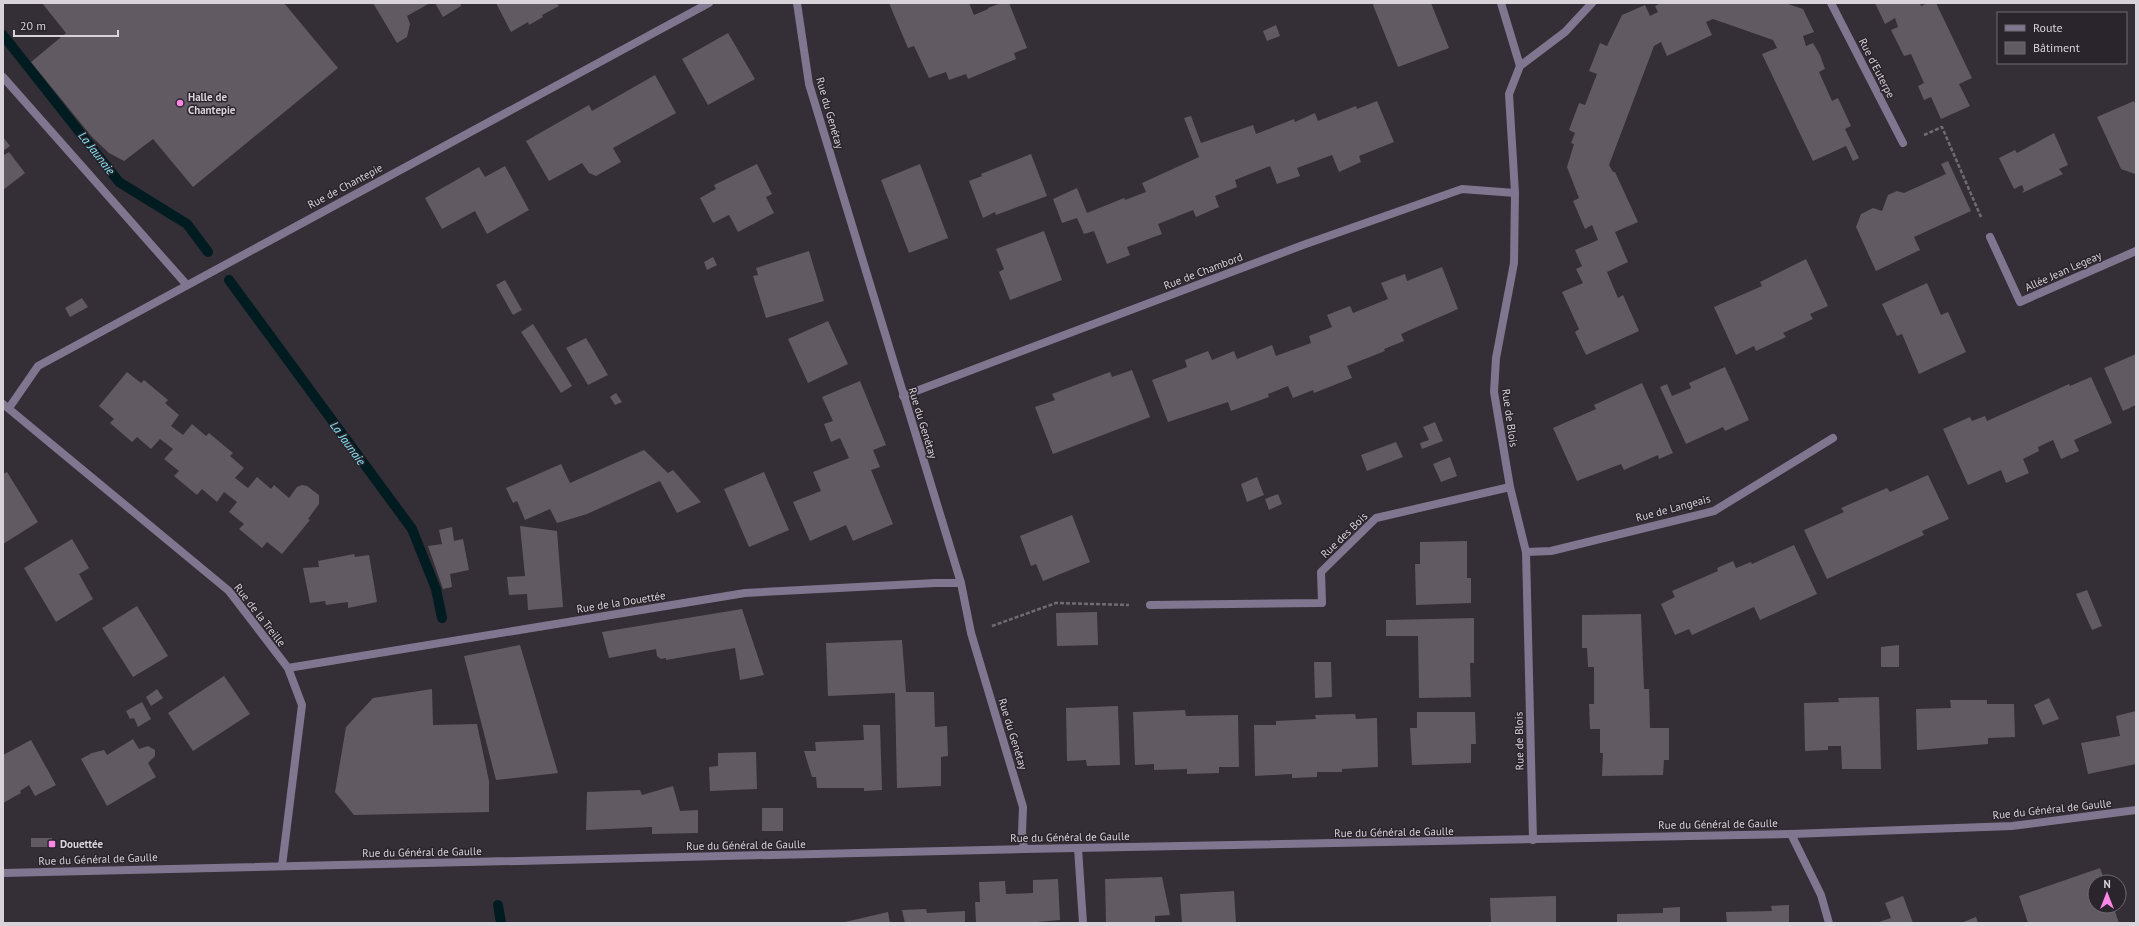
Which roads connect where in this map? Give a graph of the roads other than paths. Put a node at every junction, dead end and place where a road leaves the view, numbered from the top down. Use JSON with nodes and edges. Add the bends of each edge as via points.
{"nodes":[{"id":1,"x":709,"y":3,"type":"edge"},
{"id":2,"x":797,"y":3,"type":"edge"},
{"id":3,"x":1501,"y":3,"type":"edge"},
{"id":4,"x":1592,"y":3,"type":"edge"},
{"id":5,"x":1831,"y":3,"type":"edge"},
{"id":6,"x":1520,"y":66,"type":"junction"},
{"id":7,"x":3,"y":77,"type":"edge"},
{"id":8,"x":1903,"y":143,"type":"road end"},
{"id":9,"x":1515,"y":193,"type":"junction"},
{"id":10,"x":1990,"y":237,"type":"road end"},
{"id":11,"x":2136,"y":251,"type":"edge"},
{"id":12,"x":186,"y":284,"type":"junction"},
{"id":13,"x":903,"y":396,"type":"junction"},
{"id":14,"x":6,"y":406,"type":"edge"},
{"id":15,"x":1833,"y":438,"type":"dead end"},
{"id":16,"x":1510,"y":486,"type":"junction"},
{"id":17,"x":1526,"y":552,"type":"junction"},
{"id":18,"x":961,"y":583,"type":"junction"},
{"id":19,"x":1150,"y":605,"type":"road end"},
{"id":20,"x":288,"y":668,"type":"junction"},
{"id":21,"x":2136,"y":810,"type":"edge"},
{"id":22,"x":1791,"y":834,"type":"junction"},
{"id":23,"x":1532,"y":840,"type":"junction"},
{"id":24,"x":1078,"y":848,"type":"junction"},
{"id":25,"x":1024,"y":849,"type":"junction"},
{"id":26,"x":282,"y":866,"type":"junction"},
{"id":27,"x":3,"y":873,"type":"edge"},
{"id":28,"x":1083,"y":923,"type":"edge"},
{"id":29,"x":1829,"y":923,"type":"edge"}],
"edges":[{"from":1,"to":12,"type":"street","name":"Rue de Chantepie"},
{"from":2,"to":13,"type":"street","name":"Rue du Genétay","via":[[809,84]]},
{"from":3,"to":6,"type":"street"},
{"from":4,"to":6,"type":"street","via":[[1566,32]]},
{"from":5,"to":8,"type":"street","name":"Rue d'Euterpe"},
{"from":6,"to":9,"type":"street","name":"Rue de Blois","via":[[1509,94]]},
{"from":7,"to":12,"type":"street"},
{"from":9,"to":13,"type":"street","name":"Rue de Chambord","via":[[1462,190],[1303,245]]},
{"from":9,"to":16,"type":"street","name":"Rue de Blois","via":[[1514,263],[1496,358],[1494,392]]},
{"from":10,"to":11,"type":"street","name":"Allée Jean Legeay","via":[[2020,302]]},
{"from":12,"to":14,"type":"street","name":"Rue de Chantepie","via":[[38,366]]},
{"from":13,"to":18,"type":"street","name":"Rue du Genétay"},
{"from":14,"to":20,"type":"street","name":"Rue de la Treille","via":[[229,591]]},
{"from":15,"to":17,"type":"street","name":"Rue de Langeais","via":[[1714,511],[1551,551]]},
{"from":16,"to":17,"type":"street","name":"Rue de Blois"},
{"from":16,"to":19,"type":"street","name":"Rue des Bois","via":[[1376,518],[1321,572],[1322,603]]},
{"from":17,"to":23,"type":"street","name":"Rue de Blois"},
{"from":18,"to":20,"type":"street","name":"Rue de la Douettée","via":[[745,593]]},
{"from":18,"to":25,"type":"street","name":"Rue du Genétay","via":[[971,633],[1023,807]]},
{"from":20,"to":26,"type":"street","name":"Rue de la Treille","via":[[302,705]]},
{"from":21,"to":22,"type":"street","name":"Rue du Général de Gaulle","via":[[2012,826]]},
{"from":22,"to":23,"type":"street","name":"Rue du Général de Gaulle"},
{"from":22,"to":29,"type":"street","via":[[1821,895]]},
{"from":23,"to":24,"type":"street","name":"Rue du Général de Gaulle"},
{"from":24,"to":25,"type":"street","name":"Rue du Général de Gaulle"},
{"from":24,"to":28,"type":"street"},
{"from":25,"to":26,"type":"street","name":"Rue du Général de Gaulle"},
{"from":26,"to":27,"type":"street","name":"Rue du Général de Gaulle"}]}
